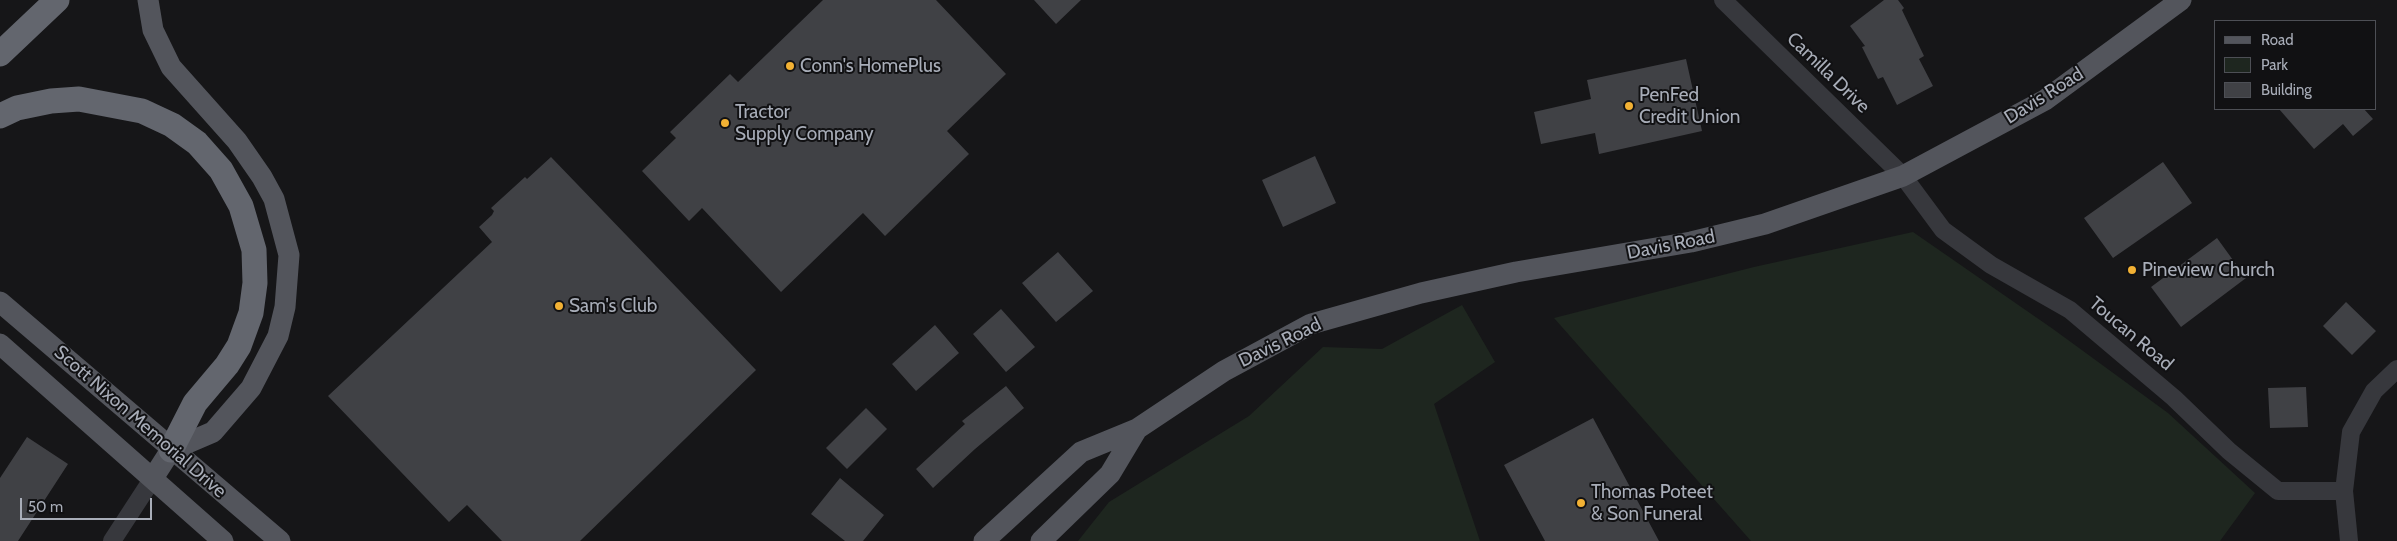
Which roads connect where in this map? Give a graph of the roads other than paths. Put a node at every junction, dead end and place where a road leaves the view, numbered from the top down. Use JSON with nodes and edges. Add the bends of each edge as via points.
{"nodes":[{"id":1,"x":57,"y":0,"type":"edge"},
{"id":2,"x":148,"y":0,"type":"edge"},
{"id":3,"x":1722,"y":0,"type":"edge"},
{"id":4,"x":2180,"y":0,"type":"edge"},
{"id":5,"x":0,"y":54,"type":"edge"},
{"id":6,"x":0,"y":116,"type":"edge"},
{"id":7,"x":1903,"y":176,"type":"junction"},
{"id":8,"x":0,"y":302,"type":"edge"},
{"id":9,"x":0,"y":344,"type":"edge"},
{"id":10,"x":2397,"y":369,"type":"edge"},
{"id":11,"x":1137,"y":429,"type":"junction"},
{"id":12,"x":171,"y":450,"type":"junction"},
{"id":13,"x":153,"y":478,"type":"junction"},
{"id":14,"x":2344,"y":491,"type":"junction"},
{"id":15,"x":112,"y":541,"type":"edge"},
{"id":16,"x":223,"y":541,"type":"edge"},
{"id":17,"x":280,"y":541,"type":"edge"},
{"id":18,"x":984,"y":541,"type":"edge"},
{"id":19,"x":1042,"y":541,"type":"edge"},
{"id":20,"x":2349,"y":541,"type":"edge"}],
"edges":[{"from":1,"to":5,"type":"highway"},
{"from":2,"to":12,"type":"main road","via":[[154,30],[171,67],[237,141],[262,177],[274,199],[289,255],[285,307],[278,336],[251,388],[214,432]]},
{"from":3,"to":7,"type":"street","name":"Camilla Drive"},
{"from":4,"to":7,"type":"main road","name":"Davis Road","via":[[2045,100]]},
{"from":6,"to":12,"type":"highway","via":[[17,108],[79,99],[142,110],[172,125],[197,143],[221,170],[241,206],[254,250],[255,283],[251,313],[239,346],[227,366],[195,403]]},
{"from":7,"to":11,"type":"main road","name":"Davis Road","via":[[1765,224],[1691,242],[1421,292],[1311,324],[1224,371]]},
{"from":7,"to":14,"type":"street","name":"Toucan Road","via":[[1943,230],[1991,266],[2070,310],[2278,491]]},
{"from":8,"to":12,"type":"main road","name":"Scott Nixon Memorial Drive"},
{"from":9,"to":13,"type":"main road","name":"Scott Nixon Memorial Drive"},
{"from":10,"to":14,"type":"street","via":[[2374,391],[2352,432]]},
{"from":11,"to":18,"type":"main road","name":"Davis Road","via":[[1081,452]]},
{"from":11,"to":19,"type":"main road","name":"Davis Road","via":[[1110,474]]},
{"from":12,"to":13,"type":"main road"},
{"from":12,"to":17,"type":"main road","name":"Scott Nixon Memorial Drive"},
{"from":13,"to":15,"type":"street"},
{"from":13,"to":16,"type":"main road","name":"Scott Nixon Memorial Drive"},
{"from":14,"to":20,"type":"street"}]}
